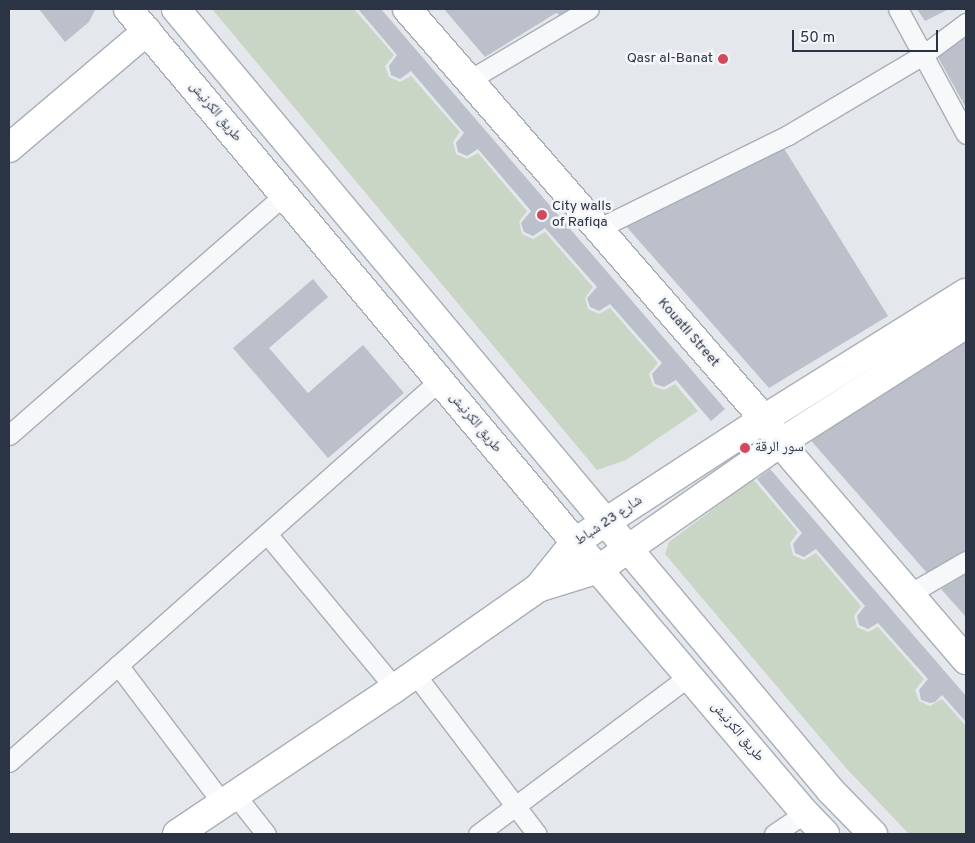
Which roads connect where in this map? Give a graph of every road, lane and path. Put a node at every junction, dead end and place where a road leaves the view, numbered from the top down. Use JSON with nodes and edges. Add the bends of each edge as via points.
{"nodes":[{"id":1,"x":128,"y":9,"type":"edge"},
{"id":2,"x":176,"y":9,"type":"edge"},
{"id":3,"x":407,"y":9,"type":"edge"},
{"id":4,"x":589,"y":9,"type":"edge"},
{"id":5,"x":898,"y":9,"type":"edge"},
{"id":6,"x":966,"y":23,"type":"edge"},
{"id":7,"x":147,"y":31,"type":"junction"},
{"id":8,"x":923,"y":55,"type":"junction"},
{"id":9,"x":469,"y":80,"type":"junction"},
{"id":10,"x":966,"y":134,"type":"edge"},
{"id":11,"x":9,"y":148,"type":"edge"},
{"id":12,"x":284,"y":194,"type":"junction"},
{"id":13,"x":597,"y":229,"type":"junction"},
{"id":14,"x":966,"y":293,"type":"edge"},
{"id":15,"x":966,"y":324,"type":"edge"},
{"id":16,"x":440,"y":380,"type":"junction"},
{"id":17,"x":764,"y":420,"type":"junction"},
{"id":18,"x":9,"y":435,"type":"edge"},
{"id":19,"x":780,"y":443,"type":"junction"},
{"id":20,"x":606,"y":523,"type":"junction"},
{"id":21,"x":267,"y":534,"type":"junction"},
{"id":22,"x":575,"y":542,"type":"junction"},
{"id":23,"x":629,"y":550,"type":"junction"},
{"id":24,"x":966,"y":561,"type":"edge"},
{"id":25,"x":598,"y":569,"type":"junction"},
{"id":26,"x":538,"y":588,"type":"junction"},
{"id":27,"x":909,"y":594,"type":"junction"},
{"id":28,"x":966,"y":660,"type":"edge"},
{"id":29,"x":118,"y":666,"type":"junction"},
{"id":30,"x":689,"y":676,"type":"junction"},
{"id":31,"x":405,"y":681,"type":"junction"},
{"id":32,"x":9,"y":762,"type":"edge"},
{"id":33,"x":230,"y":800,"type":"junction"},
{"id":34,"x":515,"y":805,"type":"junction"},
{"id":35,"x":805,"y":813,"type":"junction"},
{"id":36,"x":177,"y":834,"type":"edge"},
{"id":37,"x":266,"y":834,"type":"edge"},
{"id":38,"x":478,"y":834,"type":"edge"},
{"id":39,"x":537,"y":834,"type":"edge"},
{"id":40,"x":774,"y":834,"type":"edge"},
{"id":41,"x":826,"y":834,"type":"edge"},
{"id":42,"x":873,"y":834,"type":"edge"}],
"edges":[{"from":1,"to":7,"type":"main road","name":"طريق الكرنيش"},
{"from":2,"to":20,"type":"main road"},
{"from":3,"to":9,"type":"main road","name":"Kouatli Street"},
{"from":4,"to":9,"type":"street"},
{"from":5,"to":8,"type":"street"},
{"from":6,"to":8,"type":"street"},
{"from":7,"to":11,"type":"main road"},
{"from":7,"to":12,"type":"main road","name":"طريق الكرنيش"},
{"from":8,"to":10,"type":"street"},
{"from":8,"to":13,"type":"street","via":[[788,135]]},
{"from":9,"to":13,"type":"main road","name":"Kouatli Street"},
{"from":12,"to":16,"type":"main road","name":"طريق الكرنيش"},
{"from":12,"to":18,"type":"street"},
{"from":13,"to":17,"type":"main road","name":"Kouatli Street"},
{"from":14,"to":17,"type":"main road","name":"شارع 23 شباط"},
{"from":15,"to":19,"type":"main road"},
{"from":16,"to":21,"type":"street"},
{"from":16,"to":22,"type":"main road","name":"طريق الكرنيش"},
{"from":17,"to":19,"type":"main road","name":"Kouatli Street"},
{"from":17,"to":20,"type":"main road","name":"شارع 23 شباط"},
{"from":19,"to":23,"type":"main road"},
{"from":19,"to":27,"type":"main road","name":"Kouatli Street"},
{"from":20,"to":22,"type":"main road","name":"شارع 23 شباط"},
{"from":20,"to":23,"type":"main road"},
{"from":21,"to":29,"type":"street"},
{"from":21,"to":31,"type":"street"},
{"from":22,"to":25,"type":"main road","name":"طريق الكرنيش"},
{"from":22,"to":26,"type":"main road","name":"شارع 23 شباط"},
{"from":23,"to":25,"type":"main road"},
{"from":23,"to":42,"type":"main road","via":[[831,791]]},
{"from":24,"to":27,"type":"street"},
{"from":25,"to":26,"type":"main road"},
{"from":25,"to":30,"type":"main road","name":"طريق الكرنيش"},
{"from":26,"to":31,"type":"main road"},
{"from":27,"to":28,"type":"main road","name":"Kouatli Street"},
{"from":29,"to":32,"type":"street"},
{"from":29,"to":33,"type":"street"},
{"from":30,"to":34,"type":"street"},
{"from":30,"to":35,"type":"main road","name":"طريق الكرنيش"},
{"from":31,"to":33,"type":"main road"},
{"from":31,"to":34,"type":"street"},
{"from":33,"to":36,"type":"main road"},
{"from":33,"to":37,"type":"street"},
{"from":34,"to":38,"type":"street"},
{"from":34,"to":39,"type":"street"},
{"from":35,"to":40,"type":"street"},
{"from":35,"to":41,"type":"main road","name":"طريق الكرنيش"}]}
